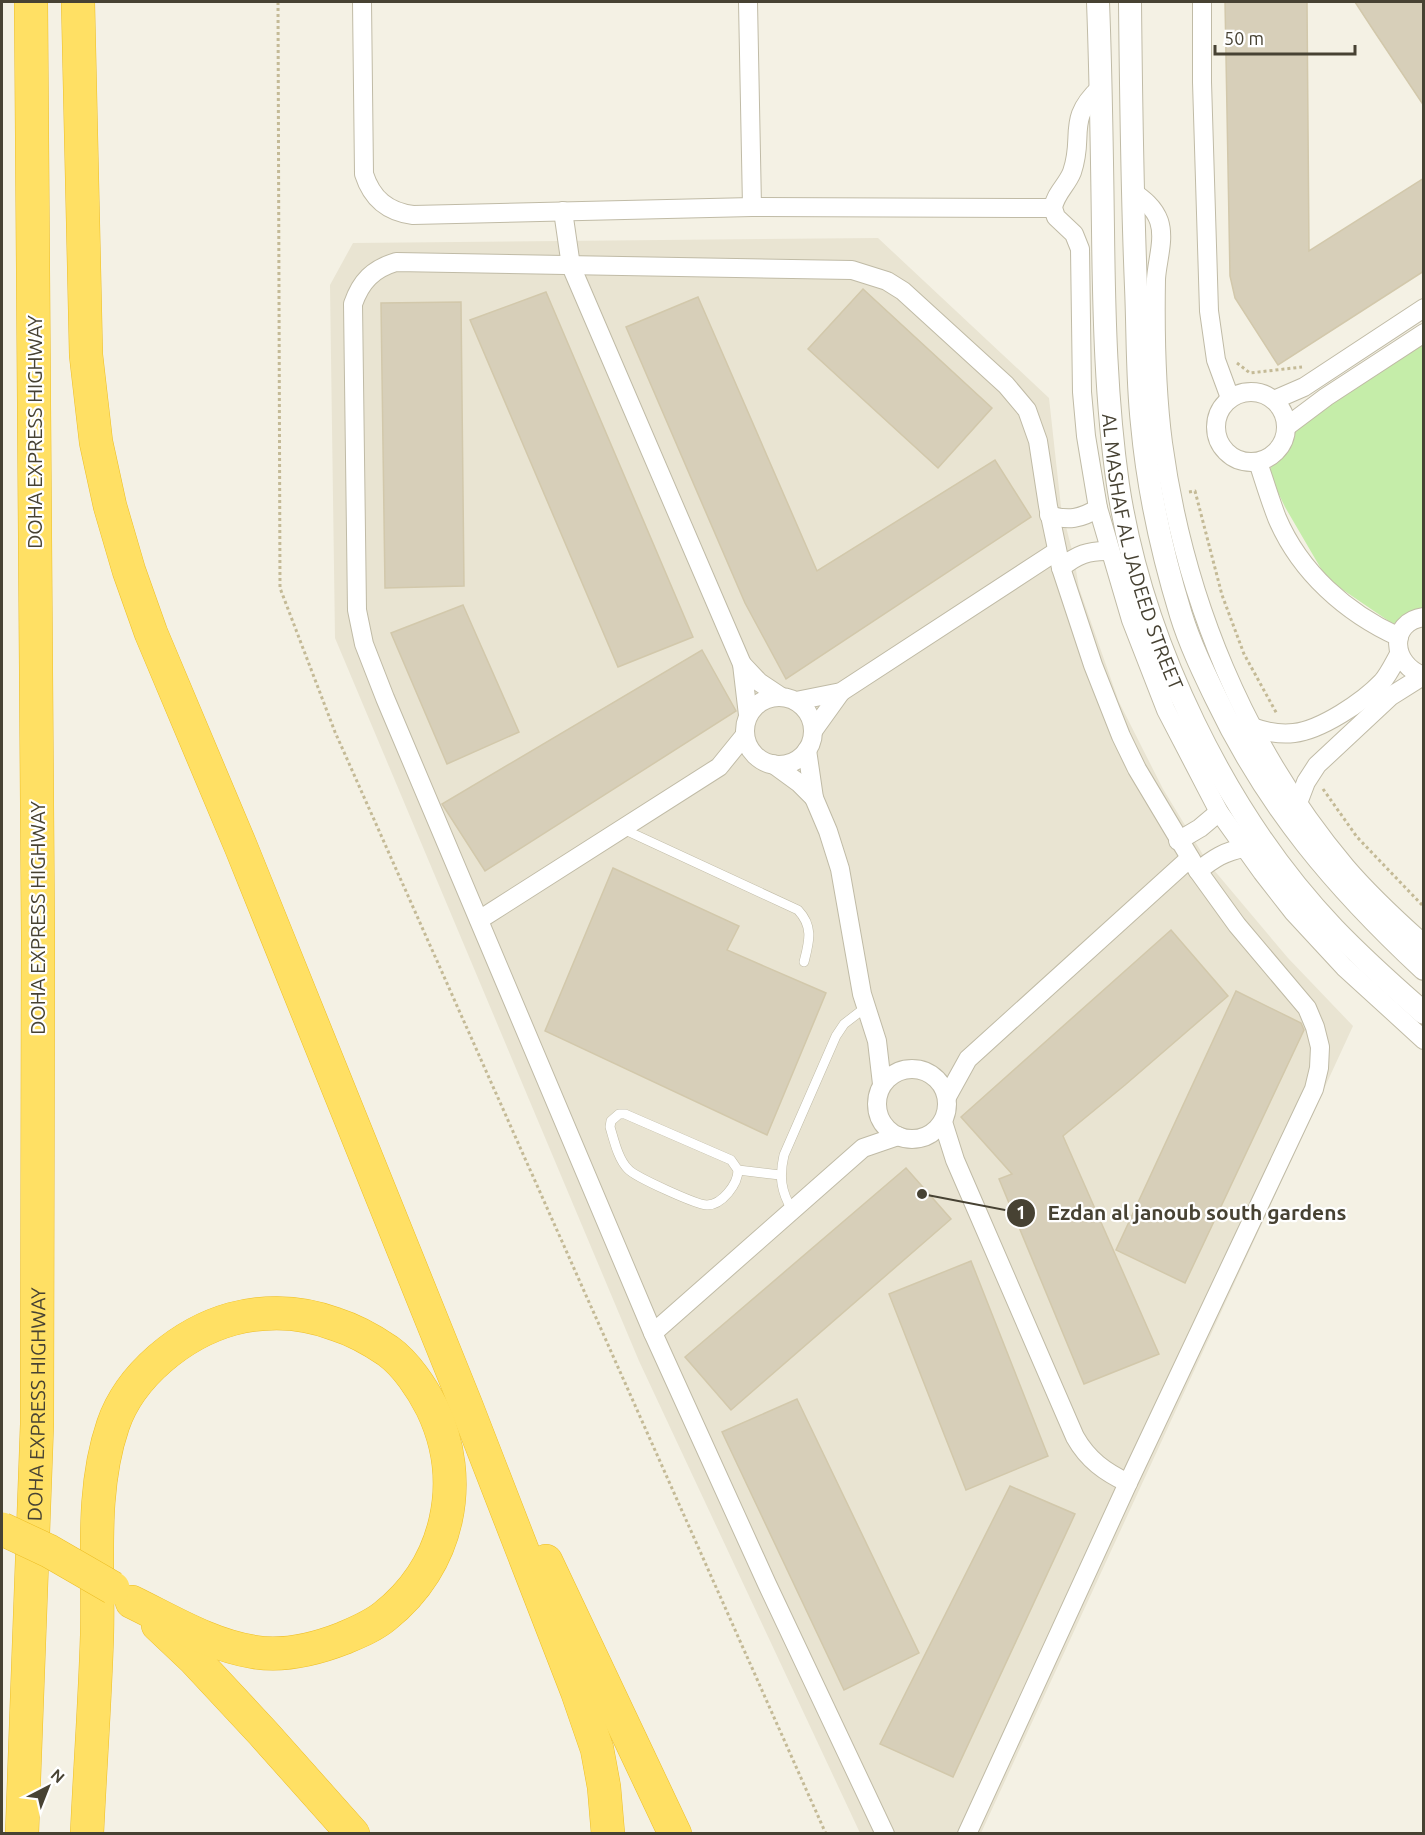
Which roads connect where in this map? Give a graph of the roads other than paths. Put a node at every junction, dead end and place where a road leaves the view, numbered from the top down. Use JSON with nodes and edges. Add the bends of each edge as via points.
{"nodes":[{"id":1,"x":32,"y":2,"type":"edge"},
{"id":2,"x":78,"y":2,"type":"edge"},
{"id":3,"x":362,"y":2,"type":"edge"},
{"id":4,"x":748,"y":2,"type":"edge"},
{"id":5,"x":1098,"y":2,"type":"edge"},
{"id":6,"x":1130,"y":2,"type":"edge"},
{"id":7,"x":1202,"y":2,"type":"edge"},
{"id":8,"x":1101,"y":87,"type":"junction"},
{"id":9,"x":1132,"y":191,"type":"junction"},
{"id":10,"x":752,"y":207,"type":"junction"},
{"id":11,"x":1053,"y":208,"type":"junction"},
{"id":12,"x":563,"y":211,"type":"junction"},
{"id":13,"x":571,"y":266,"type":"junction"},
{"id":14,"x":1080,"y":299,"type":"junction"},
{"id":15,"x":1424,"y":308,"type":"edge"},
{"id":16,"x":1105,"y":322,"type":"junction"},
{"id":17,"x":1424,"y":333,"type":"edge"},
{"id":18,"x":1230,"y":398,"type":"junction"},
{"id":19,"x":1274,"y":400,"type":"junction"},
{"id":20,"x":1286,"y":427,"type":"junction"},
{"id":21,"x":1258,"y":462,"type":"junction"},
{"id":22,"x":1098,"y":508,"type":"junction"},
{"id":23,"x":1049,"y":515,"type":"junction"},
{"id":24,"x":1110,"y":551,"type":"junction"},
{"id":25,"x":1059,"y":560,"type":"junction"},
{"id":26,"x":1424,"y":617,"type":"edge"},
{"id":27,"x":1399,"y":645,"type":"junction"},
{"id":28,"x":742,"y":664,"type":"junction"},
{"id":29,"x":1423,"y":676,"type":"edge"},
{"id":30,"x":841,"y":692,"type":"junction"},
{"id":31,"x":788,"y":699,"type":"junction"},
{"id":32,"x":748,"y":715,"type":"junction"},
{"id":33,"x":1252,"y":727,"type":"junction"},
{"id":34,"x":813,"y":730,"type":"junction"},
{"id":35,"x":745,"y":735,"type":"junction"},
{"id":36,"x":807,"y":750,"type":"junction"},
{"id":37,"x":769,"y":763,"type":"junction"},
{"id":38,"x":719,"y":767,"type":"junction"},
{"id":39,"x":814,"y":798,"type":"junction"},
{"id":40,"x":1298,"y":804,"type":"junction"},
{"id":41,"x":1219,"y":812,"type":"junction"},
{"id":42,"x":623,"y":829,"type":"junction"},
{"id":43,"x":1178,"y":841,"type":"junction"},
{"id":44,"x":1244,"y":848,"type":"junction"},
{"id":45,"x":1194,"y":865,"type":"junction"},
{"id":46,"x":479,"y":920,"type":"junction"},
{"id":47,"x":1424,"y":944,"type":"edge"},
{"id":48,"x":804,"y":962,"type":"dead end"},
{"id":49,"x":1424,"y":969,"type":"edge"},
{"id":50,"x":866,"y":1007,"type":"junction"},
{"id":51,"x":1424,"y":1013,"type":"edge"},
{"id":52,"x":1424,"y":1040,"type":"edge"},
{"id":53,"x":877,"y":1041,"type":"junction"},
{"id":54,"x":968,"y":1059,"type":"junction"},
{"id":55,"x":905,"y":1069,"type":"junction"},
{"id":56,"x":924,"y":1070,"type":"junction"},
{"id":57,"x":882,"y":1084,"type":"junction"},
{"id":58,"x":947,"y":1097,"type":"junction"},
{"id":59,"x":878,"y":1112,"type":"junction"},
{"id":60,"x":943,"y":1122,"type":"junction"},
{"id":61,"x":898,"y":1136,"type":"junction"},
{"id":62,"x":923,"y":1138,"type":"junction"},
{"id":63,"x":863,"y":1148,"type":"junction"},
{"id":64,"x":955,"y":1160,"type":"junction"},
{"id":65,"x":738,"y":1170,"type":"junction"},
{"id":66,"x":780,"y":1175,"type":"junction"},
{"id":67,"x":792,"y":1210,"type":"junction"},
{"id":68,"x":652,"y":1333,"type":"junction"},
{"id":69,"x":466,"y":1406,"type":"junction"},
{"id":70,"x":1128,"y":1483,"type":"junction"},
{"id":71,"x":2,"y":1529,"type":"edge"},
{"id":72,"x":122,"y":1595,"type":"junction"},
{"id":73,"x":22,"y":1833,"type":"edge"},
{"id":74,"x":87,"y":1833,"type":"edge"},
{"id":75,"x":353,"y":1833,"type":"edge"},
{"id":76,"x":608,"y":1833,"type":"edge"},
{"id":77,"x":675,"y":1833,"type":"edge"},
{"id":78,"x":885,"y":1833,"type":"edge"},
{"id":79,"x":967,"y":1833,"type":"edge"}],
"edges":[{"from":1,"to":73,"type":"highway","name":"DOHA EXPRESS HIGHWAY","via":[[37,1400]]},
{"from":2,"to":69,"type":"highway","via":[[86,355],[96,442],[110,506],[151,633]]},
{"from":3,"to":12,"type":"street","via":[[364,174],[381,203],[413,215]]},
{"from":4,"to":10,"type":"street"},
{"from":5,"to":8,"type":"street","name":"AL MASHAF AL JADEED STREET"},
{"from":6,"to":9,"type":"street","name":"AL MASHAF AL JADEED STREET"},
{"from":7,"to":18,"type":"street","via":[[1208,295],[1216,360]]},
{"from":8,"to":11,"type":"street","via":[[1080,114],[1075,164]]},
{"from":8,"to":16,"type":"street","name":"AL MASHAF AL JADEED STREET"},
{"from":9,"to":33,"type":"street","via":[[1154,210],[1161,230],[1156,290],[1159,398],[1172,496],[1190,575]]},
{"from":9,"to":49,"type":"street","name":"AL MASHAF AL JADEED STREET","via":[[1142,424],[1157,522],[1182,617],[1219,705],[1270,796],[1325,869]]},
{"from":10,"to":11,"type":"street"},
{"from":10,"to":12,"type":"street"},
{"from":11,"to":14,"type":"street","via":[[1080,249]]},
{"from":12,"to":13,"type":"street"},
{"from":13,"to":23,"type":"street","via":[[843,269],[887,281],[998,377],[1027,410],[1038,441]]},
{"from":13,"to":28,"type":"street"},
{"from":13,"to":46,"type":"street","via":[[396,262],[368,276],[353,304],[359,627],[372,669]]},
{"from":14,"to":16,"type":"street"},
{"from":14,"to":22,"type":"street","via":[[1082,392]]},
{"from":15,"to":19,"type":"street","via":[[1304,387]]},
{"from":16,"to":51,"type":"street","name":"AL MASHAF AL JADEED STREET","via":[[1113,443],[1126,529],[1154,627],[1180,692],[1238,802],[1282,867],[1333,928]]},
{"from":17,"to":20,"type":"street"},
{"from":18,"to":19,"type":"street","via":[[1252,392]]},
{"from":18,"to":21,"type":"street","via":[[1216,417],[1218,441],[1235,458]]},
{"from":19,"to":20,"type":"street","via":[[1281,408]]},
{"from":20,"to":21,"type":"street","via":[[1278,449]]},
{"from":21,"to":27,"type":"street","via":[[1278,519],[1301,560],[1346,605]]},
{"from":22,"to":23,"type":"street","via":[[1075,519]]},
{"from":22,"to":24,"type":"street"},
{"from":23,"to":25,"type":"street"},
{"from":24,"to":25,"type":"street","via":[[1096,550]]},
{"from":24,"to":41,"type":"street","via":[[1131,620],[1166,710]]},
{"from":25,"to":30,"type":"street"},
{"from":25,"to":43,"type":"street","via":[[1121,736]]},
{"from":26,"to":27,"type":"street","via":[[1403,629]]},
{"from":27,"to":29,"type":"street","via":[[1408,668]]},
{"from":27,"to":33,"type":"street","via":[[1382,681],[1361,700],[1321,725],[1287,734]]},
{"from":28,"to":31,"type":"street","via":[[759,682]]},
{"from":28,"to":32,"type":"street"},
{"from":29,"to":40,"type":"street","via":[[1391,696],[1335,747],[1312,773]]},
{"from":30,"to":31,"type":"street"},
{"from":30,"to":34,"type":"street"},
{"from":31,"to":32,"type":"street","via":[[765,699]]},
{"from":31,"to":34,"type":"street","via":[[808,714]]},
{"from":32,"to":35,"type":"street"},
{"from":33,"to":40,"type":"street"},
{"from":34,"to":36,"type":"street"},
{"from":35,"to":37,"type":"street","via":[[752,752]]},
{"from":35,"to":38,"type":"street"},
{"from":36,"to":37,"type":"street","via":[[796,760],[781,765]]},
{"from":36,"to":39,"type":"street"},
{"from":37,"to":38,"type":"street"},
{"from":37,"to":39,"type":"street"},
{"from":38,"to":42,"type":"street"},
{"from":39,"to":50,"type":"street","via":[[840,869]]},
{"from":40,"to":47,"type":"street","via":[[1346,867]]},
{"from":41,"to":43,"type":"street"},
{"from":41,"to":44,"type":"street"},
{"from":42,"to":46,"type":"street"},
{"from":42,"to":48,"type":"lane","via":[[798,910],[810,932]]},
{"from":43,"to":45,"type":"street"},
{"from":44,"to":45,"type":"street"},
{"from":44,"to":52,"type":"street","via":[[1294,913],[1344,967]]},
{"from":45,"to":54,"type":"street"},
{"from":45,"to":70,"type":"street","via":[[1306,1008],[1320,1047],[1319,1068],[1314,1089]]},
{"from":46,"to":68,"type":"street"},
{"from":50,"to":53,"type":"street"},
{"from":50,"to":66,"type":"lane","via":[[844,1024],[829,1048],[786,1149]]},
{"from":53,"to":55,"type":"street"},
{"from":53,"to":57,"type":"street"},
{"from":54,"to":56,"type":"street"},
{"from":54,"to":58,"type":"street"},
{"from":55,"to":56,"type":"street"},
{"from":55,"to":57,"type":"street"},
{"from":56,"to":58,"type":"street","via":[[939,1081]]},
{"from":57,"to":59,"type":"street"},
{"from":58,"to":60,"type":"street"},
{"from":59,"to":61,"type":"street","via":[[885,1126]]},
{"from":59,"to":63,"type":"street"},
{"from":60,"to":62,"type":"street"},
{"from":60,"to":64,"type":"street"},
{"from":61,"to":62,"type":"street"},
{"from":61,"to":63,"type":"street"},
{"from":62,"to":64,"type":"street"},
{"from":63,"to":67,"type":"street"},
{"from":64,"to":70,"type":"street","via":[[1075,1437],[1099,1467]]},
{"from":65,"to":65,"type":"lane","via":[[731,1160],[625,1114],[611,1121],[617,1148],[628,1170],[700,1204],[718,1202],[736,1182]]},
{"from":65,"to":66,"type":"lane"},
{"from":66,"to":67,"type":"lane"},
{"from":67,"to":68,"type":"street"},
{"from":68,"to":78,"type":"street"},
{"from":69,"to":76,"type":"highway","via":[[597,1749]]},
{"from":69,"to":77,"type":"highway","via":[[563,1593]]},
{"from":70,"to":79,"type":"street"},
{"from":71,"to":72,"type":"highway","bridge":true,"via":[[49,1551]]},
{"from":72,"to":74,"type":"highway","via":[[218,1643],[256,1653],[291,1653],[326,1645],[384,1617],[414,1586],[447,1523],[450,1472],[442,1429],[422,1389],[390,1353],[353,1330],[318,1317],[283,1312],[250,1314],[211,1325],[179,1343],[151,1367],[127,1397],[113,1424],[101,1473]]},
{"from":72,"to":75,"type":"highway","via":[[194,1659]]}]}
